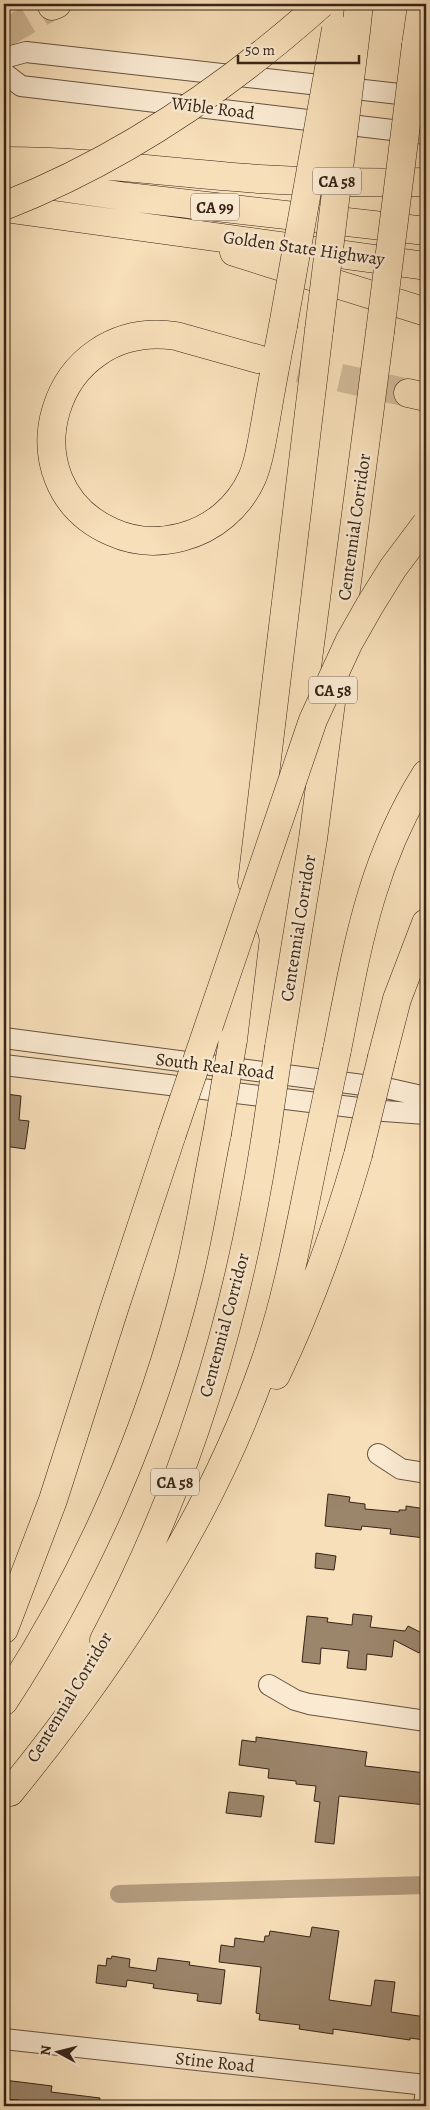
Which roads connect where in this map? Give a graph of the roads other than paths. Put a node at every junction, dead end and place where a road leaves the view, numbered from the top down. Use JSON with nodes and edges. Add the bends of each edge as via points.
{"nodes":[{"id":1,"x":321,"y":4,"type":"edge"},
{"id":2,"x":360,"y":4,"type":"edge"},
{"id":3,"x":422,"y":4,"type":"edge"},
{"id":4,"x":345,"y":21,"type":"edge"},
{"id":5,"x":4,"y":58,"type":"edge"},
{"id":6,"x":4,"y":73,"type":"edge"},
{"id":7,"x":426,"y":97,"type":"edge"},
{"id":8,"x":426,"y":134,"type":"edge"},
{"id":9,"x":4,"y":161,"type":"edge"},
{"id":10,"x":4,"y":179,"type":"edge"},
{"id":11,"x":426,"y":182,"type":"edge"},
{"id":12,"x":4,"y":207,"type":"edge"},
{"id":13,"x":156,"y":228,"type":"junction"},
{"id":14,"x":426,"y":231,"type":"edge"},
{"id":15,"x":426,"y":266,"type":"edge"},
{"id":16,"x":426,"y":312,"type":"edge"},
{"id":17,"x":258,"y":359,"type":"tunnel mouth"},
{"id":18,"x":426,"y":524,"type":"edge"},
{"id":19,"x":426,"y":774,"type":"edge"},
{"id":20,"x":426,"y":923,"type":"edge"},
{"id":21,"x":4,"y":1038,"type":"edge"},
{"id":22,"x":4,"y":1065,"type":"edge"},
{"id":23,"x":426,"y":1097,"type":"edge"},
{"id":24,"x":426,"y":1114,"type":"edge"},
{"id":25,"x":378,"y":1454,"type":"dead end"},
{"id":26,"x":426,"y":1473,"type":"edge"},
{"id":27,"x":208,"y":1494,"type":"junction"},
{"id":28,"x":4,"y":1629,"type":"edge"},
{"id":29,"x":269,"y":1685,"type":"dead end"},
{"id":30,"x":4,"y":1701,"type":"edge"},
{"id":31,"x":426,"y":1721,"type":"edge"},
{"id":32,"x":7,"y":1796,"type":"edge"},
{"id":33,"x":4,"y":2039,"type":"edge"},
{"id":34,"x":426,"y":2086,"type":"edge"},
{"id":35,"x":424,"y":2106,"type":"edge"}],
"edges":[{"from":1,"to":12,"type":"highway","bridge":true,"via":[[229,80],[157,128],[87,168]]},
{"from":2,"to":4,"type":"highway","number":"CA 58"},
{"from":3,"to":32,"type":"highway","name":"Centennial Corridor","number":"CA 58","bridge":true,"via":[[313,839],[265,1141],[234,1299],[203,1404],[145,1555],[116,1617],[66,1708]]},
{"from":4,"to":17,"type":"highway","bridge":true,"via":[[257,464],[245,491],[216,522],[178,538],[149,541],[105,529],[74,503],[55,465],[53,422],[70,378],[92,355],[119,340],[162,334]]},
{"from":4,"to":30,"type":"highway","number":"CA 58","bridge":true,"via":[[319,330],[232,1040],[188,1278],[162,1370],[100,1526],[36,1650]]},
{"from":5,"to":7,"type":"street","name":"Wible Road","via":[[26,52]]},
{"from":6,"to":8,"type":"street","name":"Wible Road","via":[[21,86]]},
{"from":9,"to":11,"type":"highway","via":[[91,163],[302,181]]},
{"from":10,"to":14,"type":"highway","name":"Golden State Highway","number":"CA 99","via":[[128,197]]},
{"from":12,"to":13,"type":"highway","name":"Golden State Highway","number":"CA 99"},
{"from":13,"to":15,"type":"highway","name":"Golden State Highway","number":"CA 99"},
{"from":13,"to":16,"type":"highway"},
{"from":18,"to":28,"type":"highway","bridge":true,"via":[[366,612],[313,720],[116,1300],[53,1500]]},
{"from":19,"to":27,"type":"highway","bridge":true,"via":[[401,818],[375,879],[358,940],[289,1278],[266,1361],[234,1441]]},
{"from":20,"to":27,"type":"highway","bridge":true,"via":[[397,999],[358,1155],[327,1256],[294,1337],[254,1417]]},
{"from":21,"to":23,"type":"street","name":"South Real Road","via":[[386,1088]]},
{"from":22,"to":24,"type":"street","name":"South Real Road"},
{"from":25,"to":26,"type":"street","via":[[401,1470]]},
{"from":27,"to":32,"type":"highway","via":[[118,1648]]},
{"from":29,"to":31,"type":"street","via":[[309,1704]]},
{"from":33,"to":34,"type":"street","name":"Stine Road"},
{"from":34,"to":35,"type":"street"}]}
